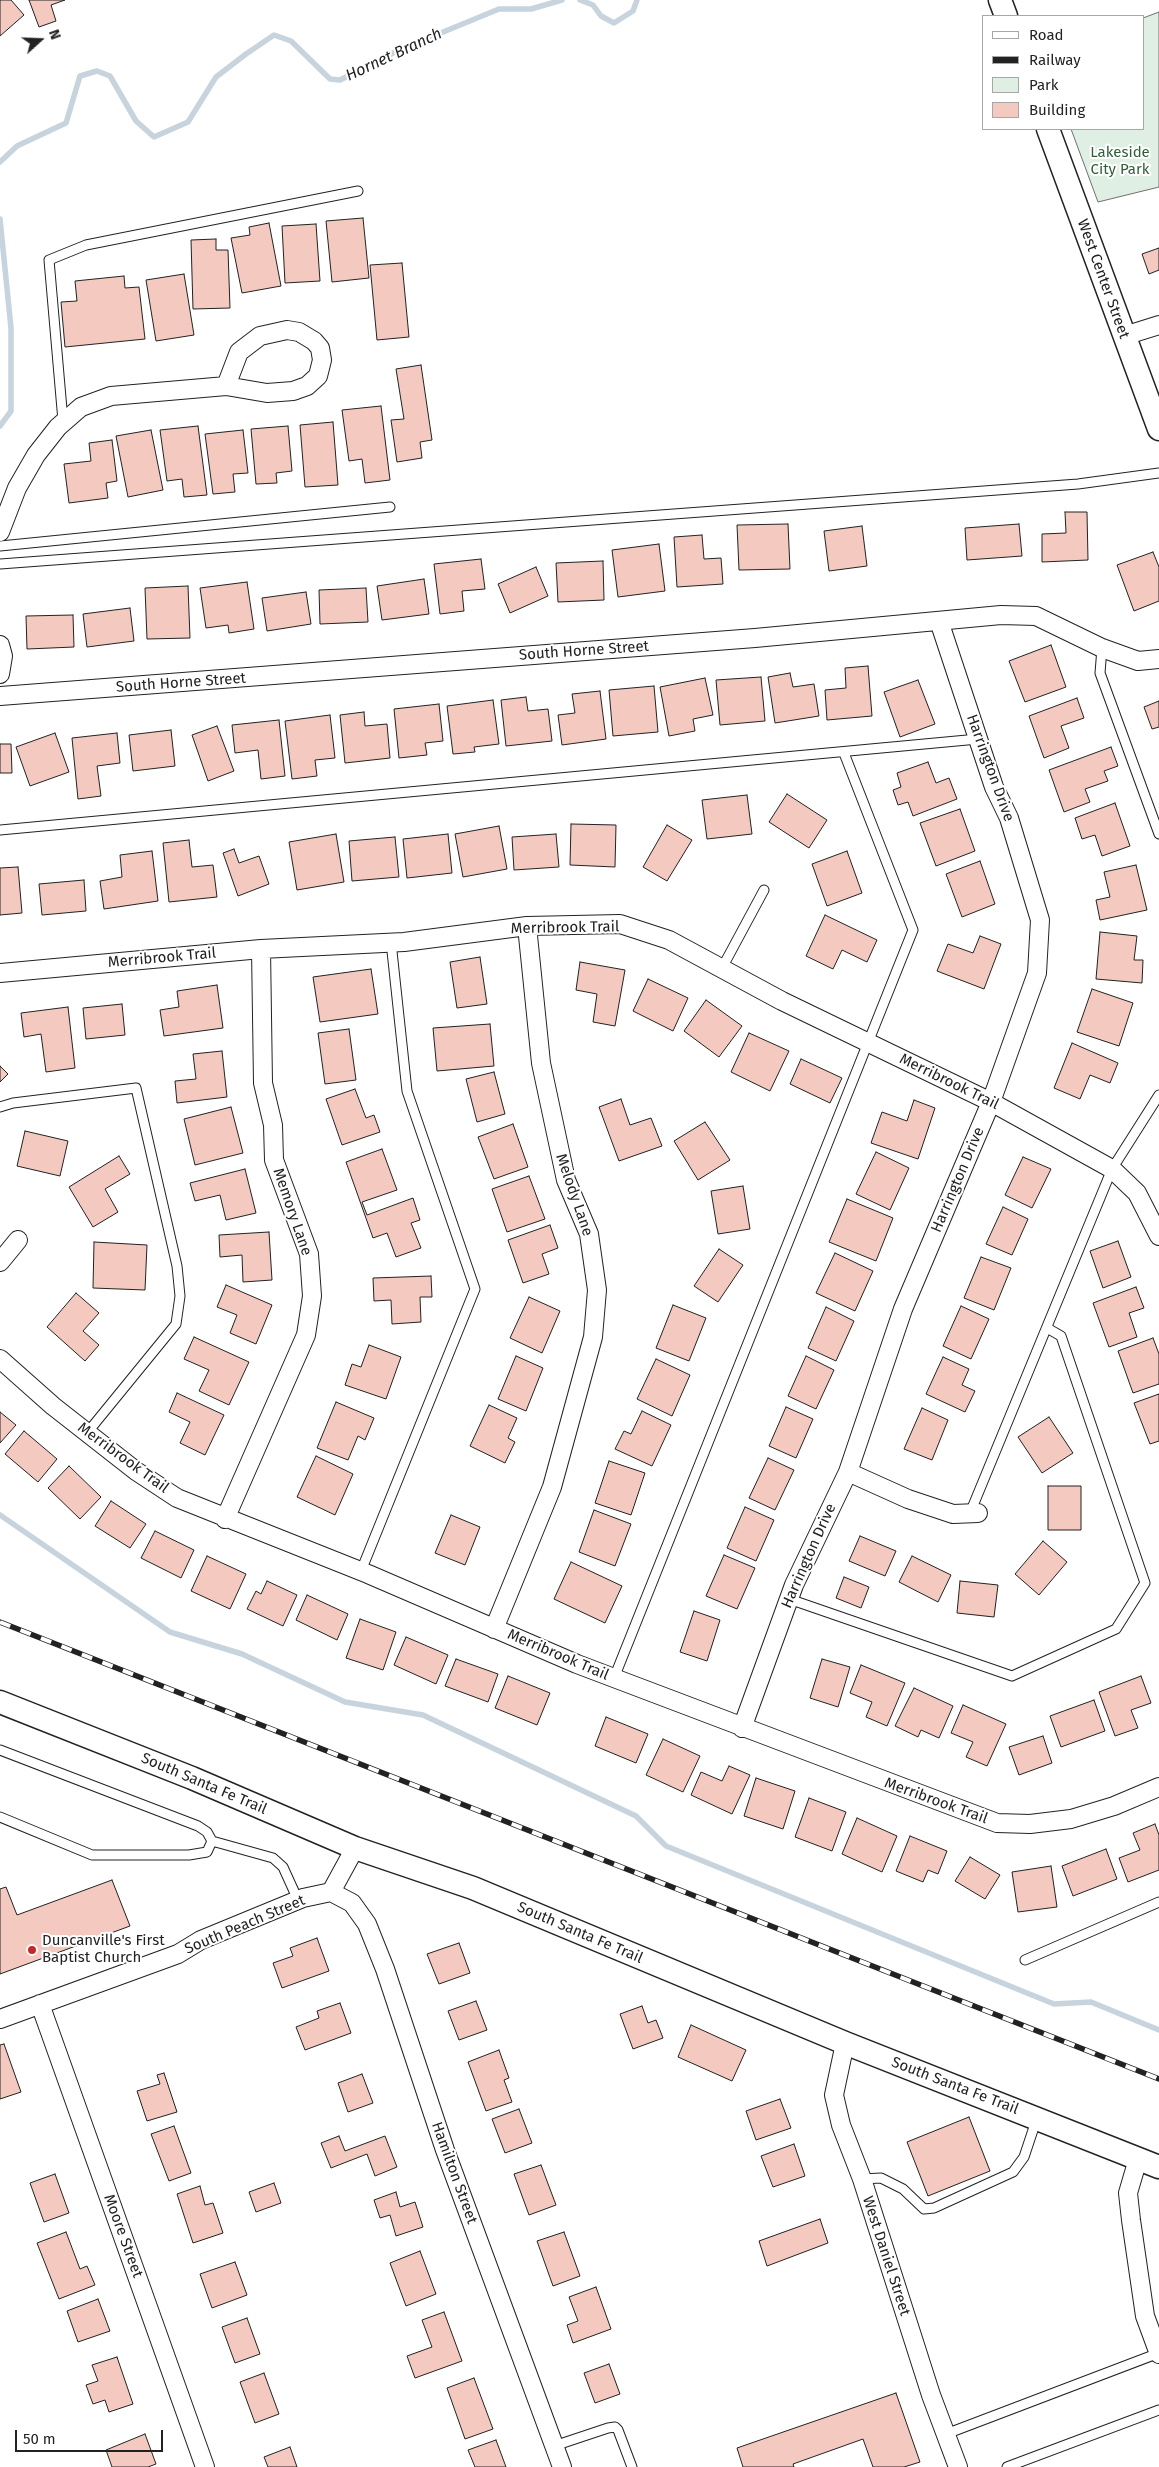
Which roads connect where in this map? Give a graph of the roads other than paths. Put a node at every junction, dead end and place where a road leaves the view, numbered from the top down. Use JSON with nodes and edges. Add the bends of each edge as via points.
{"nodes":[{"id":1,"x":1000,"y":0,"type":"edge"},
{"id":2,"x":1006,"y":15,"type":"edge"},
{"id":3,"x":1048,"y":130,"type":"edge"},
{"id":4,"x":358,"y":191,"type":"dead end"},
{"id":5,"x":1159,"y":325,"type":"edge"},
{"id":6,"x":1124,"y":336,"type":"junction"},
{"id":7,"x":226,"y":386,"type":"junction"},
{"id":8,"x":63,"y":422,"type":"junction"},
{"id":9,"x":1159,"y":429,"type":"edge"},
{"id":10,"x":1159,"y":473,"type":"edge"},
{"id":11,"x":390,"y":507,"type":"dead end"},
{"id":12,"x":0,"y":532,"type":"edge"},
{"id":13,"x":0,"y":546,"type":"edge"},
{"id":14,"x":0,"y":564,"type":"edge"},
{"id":15,"x":939,"y":621,"type":"junction"},
{"id":16,"x":0,"y":645,"type":"edge"},
{"id":17,"x":1102,"y":648,"type":"junction"},
{"id":18,"x":1159,"y":659,"type":"edge"},
{"id":19,"x":0,"y":674,"type":"edge"},
{"id":20,"x":0,"y":696,"type":"edge"},
{"id":21,"x":978,"y":740,"type":"junction"},
{"id":22,"x":844,"y":753,"type":"junction"},
{"id":23,"x":0,"y":830,"type":"edge"},
{"id":24,"x":1159,"y":834,"type":"edge"},
{"id":25,"x":764,"y":890,"type":"dead end"},
{"id":26,"x":528,"y":926,"type":"junction"},
{"id":27,"x":391,"y":942,"type":"junction"},
{"id":28,"x":261,"y":949,"type":"junction"},
{"id":29,"x":722,"y":968,"type":"junction"},
{"id":30,"x":0,"y":973,"type":"edge"},
{"id":31,"x":868,"y":1042,"type":"junction"},
{"id":32,"x":1159,"y":1094,"type":"edge"},
{"id":33,"x":991,"y":1102,"type":"junction"},
{"id":34,"x":0,"y":1107,"type":"edge"},
{"id":35,"x":1112,"y":1169,"type":"junction"},
{"id":36,"x":1159,"y":1236,"type":"edge"},
{"id":37,"x":18,"y":1240,"type":"dead end"},
{"id":38,"x":0,"y":1262,"type":"edge"},
{"id":39,"x":1047,"y":1328,"type":"junction"},
{"id":40,"x":0,"y":1359,"type":"edge"},
{"id":41,"x":87,"y":1433,"type":"junction"},
{"id":42,"x":848,"y":1472,"type":"junction"},
{"id":43,"x":974,"y":1514,"type":"joint"},
{"id":44,"x":225,"y":1519,"type":"junction"},
{"id":45,"x":361,"y":1571,"type":"junction"},
{"id":46,"x":789,"y":1599,"type":"junction"},
{"id":47,"x":494,"y":1629,"type":"junction"},
{"id":48,"x":614,"y":1678,"type":"junction"},
{"id":49,"x":0,"y":1702,"type":"edge"},
{"id":50,"x":742,"y":1728,"type":"junction"},
{"id":51,"x":0,"y":1750,"type":"edge"},
{"id":52,"x":1159,"y":1787,"type":"edge"},
{"id":53,"x":0,"y":1817,"type":"edge"},
{"id":54,"x":212,"y":1842,"type":"junction"},
{"id":55,"x":355,"y":1848,"type":"junction"},
{"id":56,"x":331,"y":1892,"type":"junction"},
{"id":57,"x":298,"y":1900,"type":"junction"},
{"id":58,"x":1159,"y":1902,"type":"edge"},
{"id":59,"x":1024,"y":1960,"type":"dead end"},
{"id":60,"x":40,"y":2004,"type":"junction"},
{"id":61,"x":0,"y":2019,"type":"edge"},
{"id":62,"x":845,"y":2043,"type":"junction"},
{"id":63,"x":1034,"y":2128,"type":"junction"},
{"id":64,"x":1149,"y":2163,"type":"edge"},
{"id":65,"x":862,"y":2179,"type":"junction"},
{"id":66,"x":1159,"y":2354,"type":"edge"},
{"id":67,"x":1159,"y":2410,"type":"edge"},
{"id":68,"x":946,"y":2434,"type":"junction"},
{"id":69,"x":554,"y":2446,"type":"junction"},
{"id":70,"x":205,"y":2467,"type":"edge"},
{"id":71,"x":562,"y":2467,"type":"edge"},
{"id":72,"x":632,"y":2467,"type":"edge"},
{"id":73,"x":958,"y":2467,"type":"edge"},
{"id":74,"x":1007,"y":2467,"type":"edge"}],
"edges":[{"from":1,"to":2,"type":"street"},
{"from":3,"to":6,"type":"street","name":"West Center Street"},
{"from":4,"to":8,"type":"lane","via":[[86,245],[48,260]]},
{"from":5,"to":6,"type":"street"},
{"from":6,"to":9,"type":"street","name":"West Center Street"},
{"from":7,"to":7,"type":"street","via":[[239,352],[260,336],[287,330],[299,332],[320,348],[322,360],[318,376],[307,386],[293,391],[267,393]]},
{"from":7,"to":8,"type":"street","via":[[111,396],[80,407]]},
{"from":8,"to":12,"type":"street","via":[[26,472]]},
{"from":10,"to":14,"type":"lane","via":[[1078,484]]},
{"from":11,"to":13,"type":"lane"},
{"from":15,"to":17,"type":"street","name":"South Horne Street","via":[[1001,615],[1036,616]]},
{"from":15,"to":20,"type":"street","name":"South Horne Street"},
{"from":15,"to":21,"type":"street","name":"Harrington Drive"},
{"from":16,"to":19,"type":"street","via":[[3,656]]},
{"from":17,"to":18,"type":"street","name":"South Horne Street","via":[[1138,662]]},
{"from":17,"to":24,"type":"lane","via":[[1100,672]]},
{"from":21,"to":22,"type":"lane"},
{"from":21,"to":33,"type":"street","name":"Harrington Drive","via":[[1009,818],[1040,920],[1037,973]]},
{"from":22,"to":23,"type":"lane"},
{"from":22,"to":31,"type":"lane","via":[[913,930]]},
{"from":25,"to":29,"type":"lane"},
{"from":26,"to":27,"type":"street","name":"Merribrook Trail"},
{"from":26,"to":29,"type":"street","name":"Merribrook Trail","via":[[620,924],[669,940]]},
{"from":26,"to":47,"type":"street","name":"Melody Lane","via":[[540,1063],[566,1180],[589,1234],[596,1290],[593,1336],[552,1488]]},
{"from":27,"to":28,"type":"street","name":"Merribrook Trail"},
{"from":27,"to":45,"type":"lane","via":[[407,1091],[475,1289]]},
{"from":28,"to":30,"type":"street","name":"Merribrook Trail"},
{"from":28,"to":44,"type":"street","name":"Memory Lane","via":[[263,1083],[273,1125],[274,1160],[309,1254],[312,1296],[306,1335]]},
{"from":29,"to":31,"type":"street","name":"Merribrook Trail"},
{"from":31,"to":33,"type":"street","name":"Merribrook Trail"},
{"from":31,"to":48,"type":"lane"},
{"from":32,"to":35,"type":"lane"},
{"from":33,"to":35,"type":"street","name":"Merribrook Trail"},
{"from":33,"to":42,"type":"street","name":"Harrington Drive","via":[[903,1309]]},
{"from":34,"to":41,"type":"lane","via":[[136,1088],[177,1266],[180,1296],[176,1324]]},
{"from":35,"to":36,"type":"street","name":"Merribrook Trail","via":[[1137,1192]]},
{"from":35,"to":39,"type":"lane"},
{"from":37,"to":38,"type":"street"},
{"from":39,"to":43,"type":"lane"},
{"from":39,"to":46,"type":"lane","via":[[1061,1336],[1145,1583],[1116,1629],[1012,1676]]},
{"from":40,"to":41,"type":"street","name":"Merribrook Trail"},
{"from":41,"to":44,"type":"street","name":"Merribrook Trail","via":[[136,1472],[177,1498]]},
{"from":42,"to":43,"type":"street","via":[[908,1499],[953,1514]]},
{"from":42,"to":46,"type":"street","name":"Harrington Drive"},
{"from":44,"to":45,"type":"street","name":"Merribrook Trail"},
{"from":45,"to":47,"type":"street","name":"Merribrook Trail"},
{"from":46,"to":50,"type":"street","name":"Harrington Drive"},
{"from":47,"to":48,"type":"street","name":"Merribrook Trail"},
{"from":48,"to":50,"type":"street","name":"Merribrook Trail"},
{"from":49,"to":55,"type":"street","name":"South Santa Fe Trail","via":[[192,1778]]},
{"from":50,"to":52,"type":"street","name":"Merribrook Trail","via":[[996,1823],[1030,1824],[1071,1819]]},
{"from":51,"to":54,"type":"lane","via":[[198,1826],[207,1832]]},
{"from":53,"to":54,"type":"lane","via":[[92,1854],[189,1855],[207,1852]]},
{"from":54,"to":57,"type":"lane","via":[[273,1858],[283,1867]]},
{"from":55,"to":56,"type":"street"},
{"from":55,"to":62,"type":"street","name":"South Santa Fe Trail","via":[[472,1888]]},
{"from":56,"to":57,"type":"street","name":"South Peach Street"},
{"from":56,"to":69,"type":"street","name":"Hamilton Street","via":[[352,1903],[371,1933],[445,2150]]},
{"from":57,"to":60,"type":"street","name":"South Peach Street","via":[[201,1940],[178,1954]]},
{"from":58,"to":59,"type":"lane"},
{"from":60,"to":61,"type":"street","name":"South Peach Street"},
{"from":60,"to":70,"type":"street","name":"Moore Street"},
{"from":62,"to":63,"type":"street","name":"South Santa Fe Trail"},
{"from":62,"to":65,"type":"street","name":"West Daniel Street","via":[[834,2094],[841,2125]]},
{"from":63,"to":64,"type":"street","name":"South Santa Fe Trail"},
{"from":63,"to":65,"type":"lane","via":[[1024,2157],[1013,2172],[934,2208],[924,2209],[903,2189],[881,2178]]},
{"from":64,"to":66,"type":"street","via":[[1128,2193],[1145,2316]]},
{"from":65,"to":68,"type":"street","name":"West Daniel Street"},
{"from":66,"to":68,"type":"lane"},
{"from":67,"to":74,"type":"lane"},
{"from":68,"to":73,"type":"street","name":"West Daniel Street"},
{"from":69,"to":71,"type":"street","name":"Hamilton Street"},
{"from":69,"to":72,"type":"lane","via":[[615,2427]]}]}
